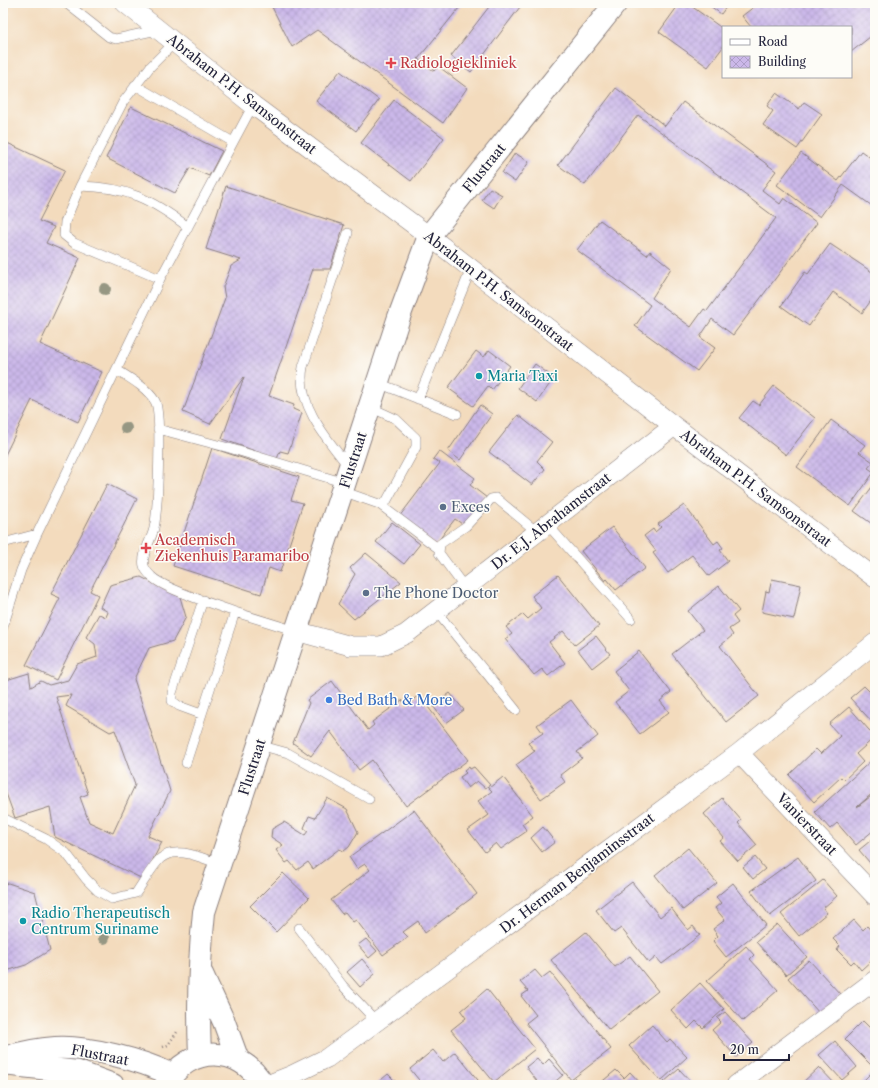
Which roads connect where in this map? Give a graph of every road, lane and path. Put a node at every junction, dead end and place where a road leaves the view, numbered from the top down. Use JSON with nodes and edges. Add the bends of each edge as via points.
{"nodes":[{"id":1,"x":66,"y":3,"type":"edge"},
{"id":2,"x":125,"y":3,"type":"edge"},
{"id":3,"x":616,"y":3,"type":"edge"},
{"id":4,"x":159,"y":30,"type":"junction"},
{"id":5,"x":174,"y":43,"type":"junction"},
{"id":6,"x":135,"y":85,"type":"junction"},
{"id":7,"x":253,"y":105,"type":"junction"},
{"id":8,"x":233,"y":142,"type":"junction"},
{"id":9,"x":80,"y":186,"type":"junction"},
{"id":10,"x":188,"y":227,"type":"junction"},
{"id":11,"x":348,"y":233,"type":"dead end"},
{"id":12,"x":428,"y":236,"type":"junction"},
{"id":13,"x":471,"y":269,"type":"junction"},
{"id":14,"x":160,"y":279,"type":"junction"},
{"id":15,"x":117,"y":370,"type":"junction"},
{"id":16,"x":378,"y":383,"type":"junction"},
{"id":17,"x":418,"y":399,"type":"junction"},
{"id":18,"x":370,"y":407,"type":"junction"},
{"id":19,"x":457,"y":414,"type":"dead end"},
{"id":20,"x":674,"y":426,"type":"junction"},
{"id":21,"x":158,"y":429,"type":"junction"},
{"id":22,"x":346,"y":481,"type":"junction"},
{"id":23,"x":379,"y":504,"type":"junction"},
{"id":24,"x":542,"y":528,"type":"junction"},
{"id":25,"x":37,"y":534,"type":"junction"},
{"id":26,"x":3,"y":543,"type":"edge"},
{"id":27,"x":439,"y":549,"type":"junction"},
{"id":28,"x":875,"y":578,"type":"edge"},
{"id":29,"x":465,"y":588,"type":"junction"},
{"id":30,"x":203,"y":600,"type":"junction"},
{"id":31,"x":436,"y":611,"type":"junction"},
{"id":32,"x":234,"y":612,"type":"junction"},
{"id":33,"x":631,"y":619,"type":"dead end"},
{"id":34,"x":3,"y":626,"type":"edge"},
{"id":35,"x":296,"y":631,"type":"junction"},
{"id":36,"x":875,"y":643,"type":"edge"},
{"id":37,"x":516,"y":710,"type":"dead end"},
{"id":38,"x":202,"y":714,"type":"junction"},
{"id":39,"x":259,"y":745,"type":"junction"},
{"id":40,"x":739,"y":753,"type":"junction"},
{"id":41,"x":186,"y":763,"type":"dead end"},
{"id":42,"x":369,"y":799,"type":"dead end"},
{"id":43,"x":3,"y":818,"type":"edge"},
{"id":44,"x":220,"y":864,"type":"junction"},
{"id":45,"x":875,"y":896,"type":"edge"},
{"id":46,"x":299,"y":928,"type":"dead end"},
{"id":47,"x":201,"y":971,"type":"junction"},
{"id":48,"x":875,"y":980,"type":"edge"},
{"id":49,"x":198,"y":1021,"type":"junction"},
{"id":50,"x":376,"y":1021,"type":"junction"},
{"id":51,"x":200,"y":1056,"type":"junction"},
{"id":52,"x":3,"y":1058,"type":"edge"},
{"id":53,"x":238,"y":1060,"type":"junction"},
{"id":54,"x":3,"y":1064,"type":"edge"},
{"id":55,"x":143,"y":1064,"type":"junction"},
{"id":56,"x":169,"y":1080,"type":"edge"},
{"id":57,"x":113,"y":1085,"type":"edge"},
{"id":58,"x":263,"y":1085,"type":"edge"},
{"id":59,"x":267,"y":1085,"type":"edge"},
{"id":60,"x":736,"y":1085,"type":"edge"}],
"edges":[{"from":1,"to":4,"type":"lane","via":[[109,37],[116,39]]},
{"from":2,"to":4,"type":"street","name":"Abraham P.H. Samsonstraat"},
{"from":3,"to":12,"type":"street","name":"Flustraat"},
{"from":4,"to":5,"type":"street","name":"Abraham P.H. Samsonstraat"},
{"from":5,"to":6,"type":"lane"},
{"from":5,"to":7,"type":"street","name":"Abraham P.H. Samsonstraat"},
{"from":6,"to":8,"type":"lane"},
{"from":6,"to":9,"type":"lane","via":[[123,102]]},
{"from":7,"to":8,"type":"lane"},
{"from":7,"to":12,"type":"street","name":"Abraham P.H. Samsonstraat"},
{"from":8,"to":10,"type":"lane"},
{"from":9,"to":10,"type":"lane","via":[[101,186],[144,198]]},
{"from":9,"to":14,"type":"lane","via":[[65,222],[64,236],[74,243]]},
{"from":10,"to":14,"type":"lane"},
{"from":11,"to":22,"type":"lane","via":[[303,367],[301,380],[304,393]]},
{"from":12,"to":13,"type":"street","name":"Abraham P.H. Samsonstraat"},
{"from":12,"to":16,"type":"street","name":"Flustraat"},
{"from":13,"to":17,"type":"lane"},
{"from":13,"to":20,"type":"street","name":"Abraham P.H. Samsonstraat"},
{"from":14,"to":15,"type":"lane"},
{"from":15,"to":21,"type":"lane","via":[[139,384],[156,402]]},
{"from":15,"to":25,"type":"lane"},
{"from":16,"to":17,"type":"lane"},
{"from":16,"to":18,"type":"street","name":"Flustraat"},
{"from":17,"to":19,"type":"lane"},
{"from":18,"to":22,"type":"street","name":"Flustraat"},
{"from":18,"to":23,"type":"lane","via":[[396,419],[416,438],[416,447],[394,489],[386,502]]},
{"from":20,"to":24,"type":"street","name":"Dr. E.J. Abrahamstraat"},
{"from":20,"to":28,"type":"street","name":"Abraham P.H. Samsonstraat"},
{"from":21,"to":22,"type":"lane"},
{"from":21,"to":30,"type":"lane","via":[[158,486],[154,528],[144,566],[152,577]]},
{"from":22,"to":23,"type":"lane"},
{"from":22,"to":35,"type":"street","name":"Flustraat"},
{"from":23,"to":27,"type":"lane"},
{"from":24,"to":27,"type":"lane","via":[[493,498],[466,526],[440,544]]},
{"from":24,"to":29,"type":"street","name":"Dr. E.J. Abrahamstraat"},
{"from":24,"to":33,"type":"lane"},
{"from":25,"to":26,"type":"lane"},
{"from":25,"to":34,"type":"lane","via":[[21,570]]},
{"from":27,"to":29,"type":"lane","via":[[439,553]]},
{"from":29,"to":31,"type":"street","name":"Dr. E.J. Abrahamstraat"},
{"from":30,"to":32,"type":"lane"},
{"from":30,"to":38,"type":"lane","via":[[172,694],[172,701],[179,706]]},
{"from":31,"to":35,"type":"street","name":"Dr. E.J. Abrahamstraat","via":[[406,634],[381,646],[351,646]]},
{"from":31,"to":37,"type":"lane"},
{"from":32,"to":35,"type":"lane"},
{"from":32,"to":38,"type":"lane"},
{"from":35,"to":39,"type":"street","name":"Flustraat"},
{"from":36,"to":40,"type":"street","name":"Dr. Herman Benjaminsstraat"},
{"from":38,"to":41,"type":"lane"},
{"from":39,"to":42,"type":"lane","via":[[288,753]]},
{"from":39,"to":44,"type":"street","name":"Flustraat"},
{"from":40,"to":45,"type":"street","name":"Vanierstraat"},
{"from":40,"to":50,"type":"street","name":"Dr. Herman Benjaminsstraat"},
{"from":43,"to":44,"type":"lane","via":[[66,852],[86,879],[112,899],[136,893],[161,858],[172,852],[193,855]]},
{"from":44,"to":47,"type":"street","name":"Flustraat","via":[[204,912]]},
{"from":46,"to":50,"type":"lane","via":[[343,986]]},
{"from":47,"to":49,"type":"street","name":"Flustraat"},
{"from":47,"to":53,"type":"street","name":"Flustraat"},
{"from":48,"to":60,"type":"street"},
{"from":49,"to":51,"type":"street","name":"Flustraat"},
{"from":49,"to":55,"type":"path","via":[[181,1019],[178,1031],[168,1045],[146,1054]]},
{"from":50,"to":59,"type":"street","name":"Dr. Herman Benjaminsstraat","via":[[327,1058]]},
{"from":51,"to":53,"type":"street","via":[[226,1055]]},
{"from":51,"to":56,"type":"street","via":[[179,1067]]},
{"from":52,"to":55,"type":"street","name":"Flustraat","via":[[29,1051],[81,1049]]},
{"from":53,"to":58,"type":"street","via":[[253,1070]]},
{"from":54,"to":57,"type":"street","name":"Flustraat","via":[[78,1072]]},
{"from":55,"to":56,"type":"street","name":"Flustraat","via":[[156,1067]]}]}
